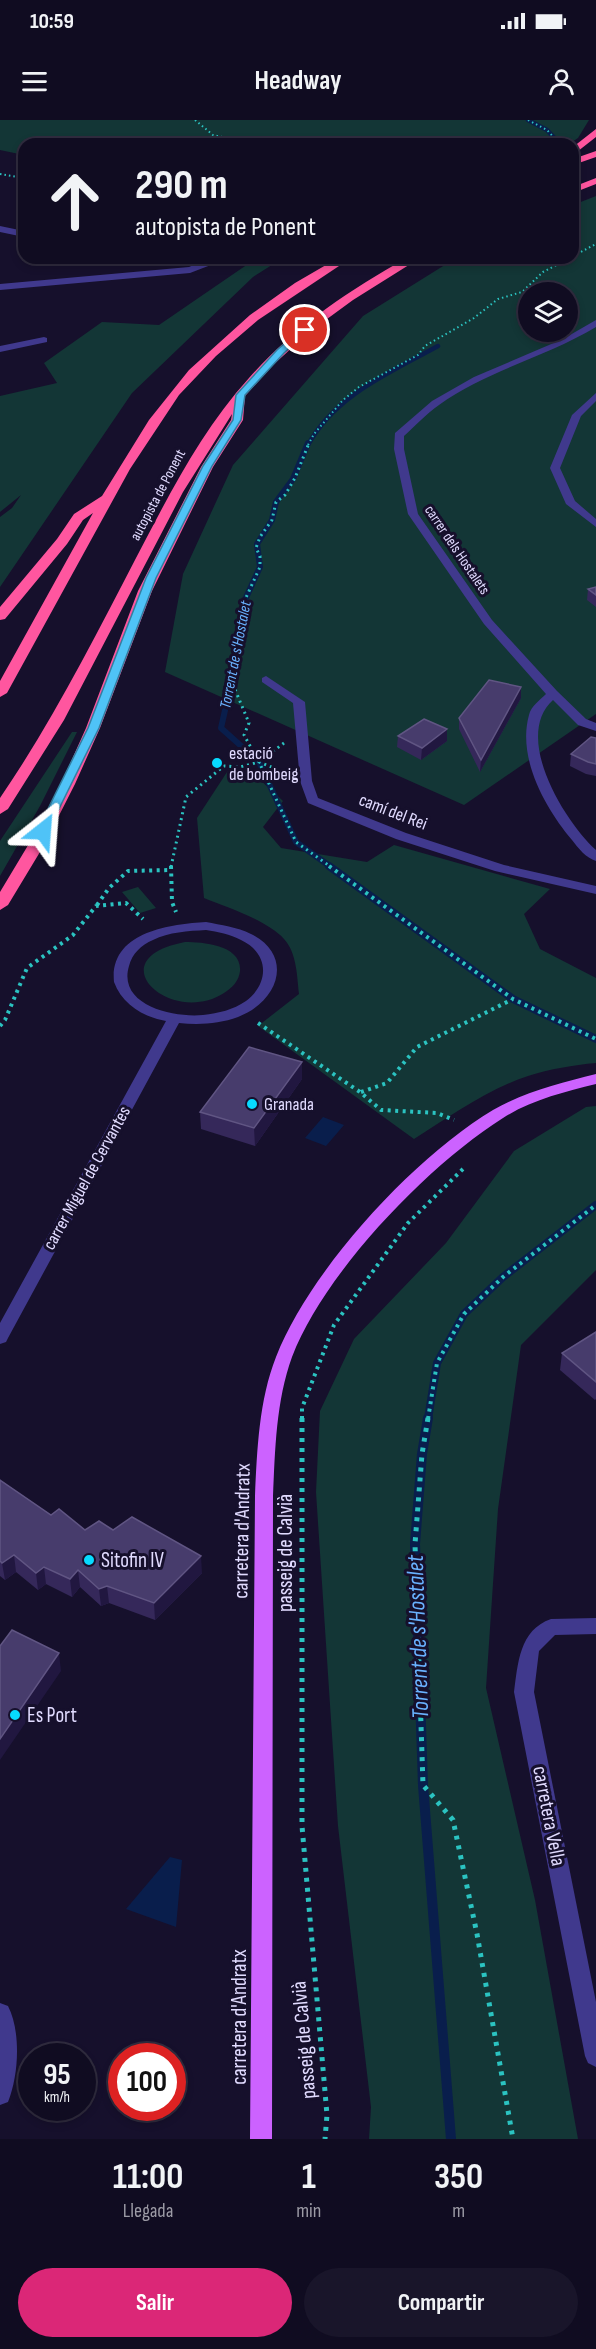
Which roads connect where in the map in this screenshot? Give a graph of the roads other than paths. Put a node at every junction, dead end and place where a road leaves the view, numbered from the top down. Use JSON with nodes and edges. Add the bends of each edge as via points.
{"nodes":[{"id":1,"x":596,"y":132,"type":"edge"},
{"id":2,"x":579,"y":147,"type":"edge"},
{"id":3,"x":596,"y":154,"type":"edge"},
{"id":4,"x":579,"y":160,"type":"edge"},
{"id":5,"x":596,"y":181,"type":"edge"},
{"id":6,"x":579,"y":187,"type":"edge"},
{"id":7,"x":0,"y":229,"type":"edge"},
{"id":8,"x":18,"y":233,"type":"edge"},
{"id":9,"x":208,"y":264,"type":"edge"},
{"id":10,"x":336,"y":264,"type":"edge"},
{"id":11,"x":405,"y":264,"type":"edge"},
{"id":12,"x":0,"y":287,"type":"edge"},
{"id":13,"x":596,"y":323,"type":"edge"},
{"id":14,"x":44,"y":340,"type":"dead end"},
{"id":15,"x":0,"y":349,"type":"edge"},
{"id":16,"x":241,"y":395,"type":"junction"},
{"id":17,"x":596,"y":396,"type":"edge"},
{"id":18,"x":106,"y":498,"type":"junction"},
{"id":19,"x":596,"y":524,"type":"edge"},
{"id":20,"x":0,"y":616,"type":"edge"},
{"id":21,"x":266,"y":680,"type":"dead end"},
{"id":22,"x":0,"y":693,"type":"edge"},
{"id":23,"x":553,"y":694,"type":"junction"},
{"id":24,"x":596,"y":727,"type":"edge"},
{"id":25,"x":0,"y":809,"type":"edge"},
{"id":26,"x":596,"y":857,"type":"edge"},
{"id":27,"x":596,"y":890,"type":"edge"},
{"id":28,"x":0,"y":904,"type":"edge"},
{"id":29,"x":174,"y":1019,"type":"junction"},
{"id":30,"x":587,"y":1081,"type":"edge"},
{"id":31,"x":0,"y":1338,"type":"edge"},
{"id":32,"x":596,"y":1626,"type":"edge"},
{"id":33,"x":0,"y":2013,"type":"edge"},
{"id":34,"x":596,"y":2056,"type":"edge"},
{"id":35,"x":0,"y":2094,"type":"edge"},
{"id":36,"x":261,"y":2139,"type":"edge"}],
"edges":[{"from":1,"to":2,"type":"highway"},
{"from":3,"to":4,"type":"highway"},
{"from":5,"to":6,"type":"highway"},
{"from":7,"to":8,"type":"street"},
{"from":9,"to":12,"type":"street","via":[[190,270]]},
{"from":10,"to":18,"type":"highway","via":[[292,291],[208,358],[175,394]]},
{"from":11,"to":16,"type":"highway","name":"autopista de Ponent","via":[[351,296],[305,330],[280,351]]},
{"from":13,"to":23,"type":"street","name":"carrer dels Hostalets","via":[[435,402],[399,435],[413,514],[488,622]]},
{"from":14,"to":15,"type":"street"},
{"from":16,"to":25,"type":"highway","name":"autopista de Ponent","via":[[198,454],[65,706]]},
{"from":16,"to":28,"type":"highway","via":[[237,420],[207,466],[145,591],[72,774],[35,847]]},
{"from":17,"to":19,"type":"street","via":[[577,415],[555,468],[570,502]]},
{"from":18,"to":20,"type":"highway","via":[[78,517]]},
{"from":18,"to":22,"type":"highway"},
{"from":21,"to":27,"type":"street","name":"camí del Rei","via":[[299,702],[306,781],[312,800],[401,836],[500,868]]},
{"from":23,"to":24,"type":"street","via":[[582,722]]},
{"from":23,"to":26,"type":"street","via":[[535,713],[533,747],[549,799],[581,846]]},
{"from":29,"to":29,"type":"street","via":[[151,1013],[133,1002],[122,988],[119,972],[125,957],[138,943],[158,933],[206,926],[229,930],[264,951],[271,965],[271,980],[262,995],[224,1016]]},
{"from":29,"to":31,"type":"street","name":"carrer Miguel de Cervantes"},
{"from":30,"to":36,"type":"main road","name":"carretera d'Andratx","via":[[522,1102],[474,1129],[423,1174],[342,1263],[301,1320],[270,1404],[264,1496]]},
{"from":32,"to":34,"type":"street","name":"carretera Vella","via":[[551,1627],[530,1648],[524,1692]]},
{"from":33,"to":35,"type":"street","via":[[5,2060]]}]}
